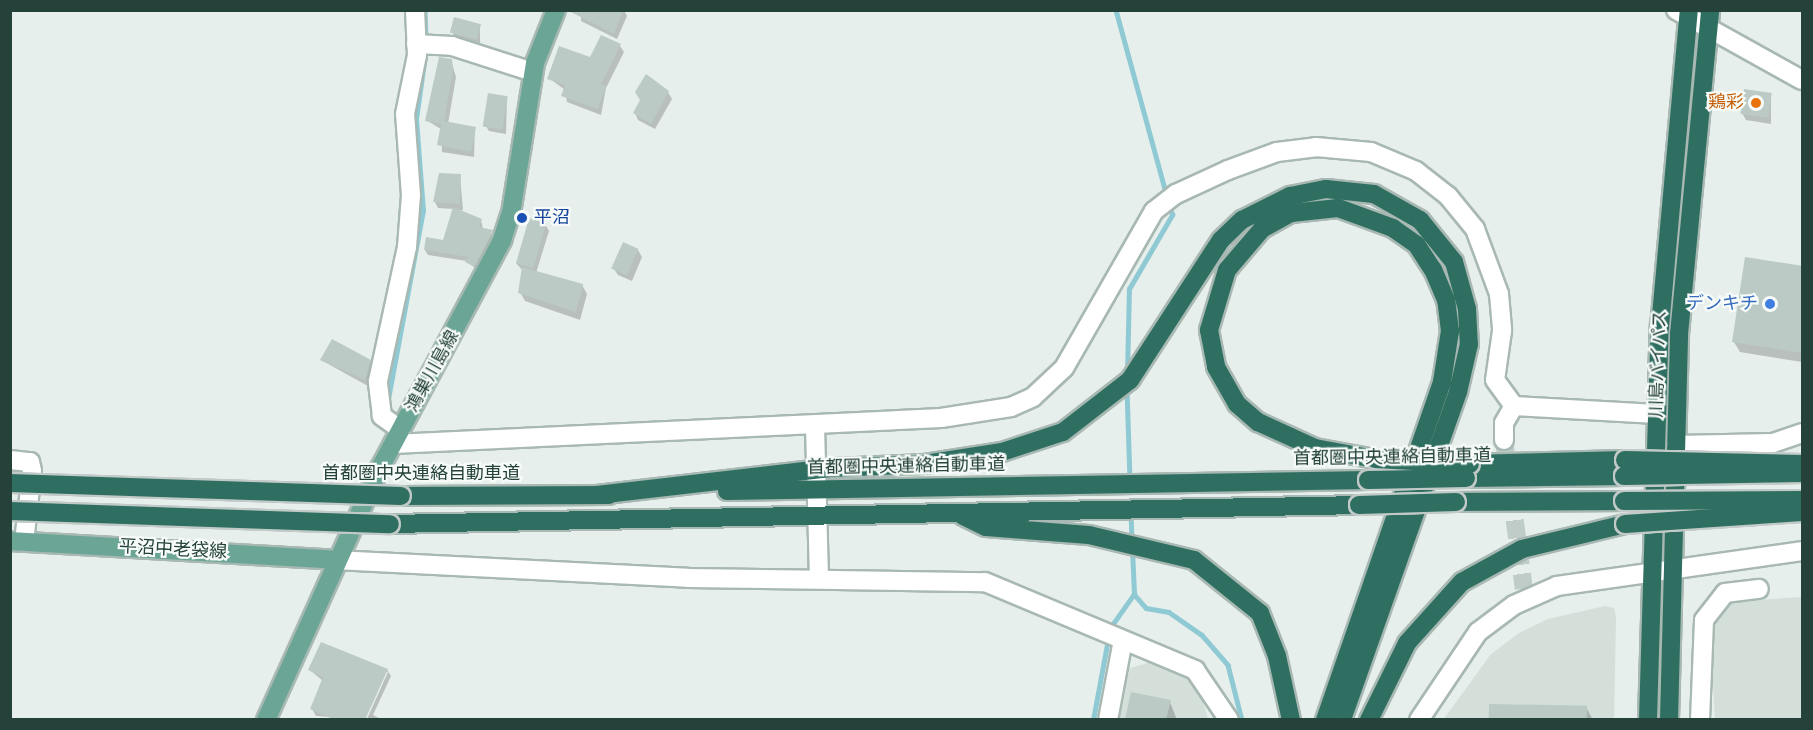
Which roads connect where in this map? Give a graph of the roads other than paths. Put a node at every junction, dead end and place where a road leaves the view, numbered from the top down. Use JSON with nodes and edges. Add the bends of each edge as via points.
{"nodes":[{"id":1,"x":415,"y":10,"type":"edge"},
{"id":2,"x":556,"y":10,"type":"edge"},
{"id":3,"x":1684,"y":13,"type":"edge"},
{"id":4,"x":1709,"y":20,"type":"edge"},
{"id":5,"x":422,"y":43,"type":"junction"},
{"id":6,"x":533,"y":72,"type":"junction"},
{"id":7,"x":1803,"y":80,"type":"edge"},
{"id":8,"x":1514,"y":406,"type":"junction"},
{"id":9,"x":1657,"y":414,"type":"junction"},
{"id":10,"x":815,"y":426,"type":"junction"},
{"id":11,"x":1803,"y":433,"type":"edge"},
{"id":12,"x":397,"y":437,"type":"junction"},
{"id":13,"x":1504,"y":440,"type":"tunnel mouth"},
{"id":14,"x":1676,"y":445,"type":"junction"},
{"id":15,"x":10,"y":460,"type":"edge"},
{"id":16,"x":1803,"y":464,"type":"edge"},
{"id":17,"x":1625,"y":468,"type":"junction"},
{"id":18,"x":816,"y":470,"type":"junction"},
{"id":19,"x":1468,"y":471,"type":"junction"},
{"id":20,"x":1803,"y":473,"type":"edge"},
{"id":21,"x":10,"y":483,"type":"edge"},
{"id":22,"x":816,"y":489,"type":"junction"},
{"id":23,"x":597,"y":495,"type":"junction"},
{"id":24,"x":1803,"y":500,"type":"edge"},
{"id":25,"x":10,"y":511,"type":"edge"},
{"id":26,"x":1803,"y":512,"type":"edge"},
{"id":27,"x":960,"y":515,"type":"junction"},
{"id":28,"x":817,"y":517,"type":"junction"},
{"id":29,"x":17,"y":542,"type":"edge"},
{"id":30,"x":1803,"y":551,"type":"edge"},
{"id":31,"x":335,"y":560,"type":"junction"},
{"id":32,"x":1661,"y":572,"type":"junction"},
{"id":33,"x":819,"y":579,"type":"junction"},
{"id":34,"x":1759,"y":589,"type":"dead end"},
{"id":35,"x":1121,"y":639,"type":"junction"},
{"id":36,"x":266,"y":720,"type":"edge"},
{"id":37,"x":1108,"y":720,"type":"edge"},
{"id":38,"x":1229,"y":720,"type":"edge"},
{"id":39,"x":1291,"y":720,"type":"edge"},
{"id":40,"x":1325,"y":720,"type":"edge"},
{"id":41,"x":1342,"y":720,"type":"edge"},
{"id":42,"x":1369,"y":720,"type":"edge"},
{"id":43,"x":1419,"y":720,"type":"edge"},
{"id":44,"x":1647,"y":720,"type":"edge"},
{"id":45,"x":1669,"y":720,"type":"edge"},
{"id":46,"x":1701,"y":720,"type":"edge"}],
"edges":[{"from":1,"to":5,"type":"street"},
{"from":2,"to":6,"type":"main road","name":"鴻巣川島線"},
{"from":3,"to":4,"type":"street"},
{"from":3,"to":9,"type":"highway","name":"川島バイパス"},
{"from":4,"to":7,"type":"street"},
{"from":4,"to":14,"type":"highway","name":"川島バイパス","via":[[1679,334]]},
{"from":5,"to":6,"type":"street"},
{"from":5,"to":12,"type":"street","via":[[405,114],[411,195],[407,246],[378,381],[382,416]]},
{"from":6,"to":12,"type":"main road","name":"鴻巣川島線","via":[[511,213],[502,240]]},
{"from":8,"to":9,"type":"street"},
{"from":8,"to":10,"type":"street","via":[[1495,380],[1502,330],[1499,294],[1475,229],[1448,196],[1416,171],[1371,152],[1316,147],[1236,167],[1176,194],[1154,211],[1064,368],[1033,397],[977,414]]},
{"from":8,"to":13,"type":"street","via":[[1504,423]]},
{"from":9,"to":32,"type":"highway","name":"川島バイパス"},
{"from":10,"to":12,"type":"street"},
{"from":10,"to":18,"type":"street"},
{"from":11,"to":14,"type":"street","via":[[1773,443]]},
{"from":12,"to":31,"type":"main road","name":"鴻巣川島線"},
{"from":14,"to":32,"type":"highway","name":"川島バイパス"},
{"from":15,"to":29,"type":"street","via":[[30,462],[32,471]]},
{"from":16,"to":17,"type":"highway","bridge":true},
{"from":17,"to":19,"type":"highway"},
{"from":17,"to":20,"type":"highway","bridge":true},
{"from":18,"to":22,"type":"street"},
{"from":18,"to":23,"type":"highway"},
{"from":18,"to":41,"type":"highway","via":[[1002,453],[1064,432],[1124,386],[1221,240],[1260,207],[1326,189],[1374,194],[1420,220],[1454,262],[1467,309],[1468,344],[1458,392]]},
{"from":19,"to":22,"type":"highway","name":"首都圏中央連絡自動車道","bridge":true,"via":[[1368,480]]},
{"from":19,"to":40,"type":"highway","bridge":true,"via":[[1375,459],[1315,448],[1258,422],[1237,404],[1216,367],[1209,330],[1227,270],[1262,229],[1291,213],[1338,208],[1370,215],[1409,239],[1433,270],[1446,300],[1450,331],[1442,382]]},
{"from":21,"to":23,"type":"highway","name":"首都圏中央連絡自動車道","bridge":true,"via":[[401,496]]},
{"from":22,"to":23,"type":"highway","name":"首都圏中央連絡自動車道"},
{"from":22,"to":28,"type":"street"},
{"from":24,"to":27,"type":"highway","bridge":true,"via":[[1456,502]]},
{"from":25,"to":28,"type":"highway","bridge":true,"via":[[390,524]]},
{"from":26,"to":42,"type":"highway","bridge":true,"via":[[1625,524],[1522,549],[1462,582],[1407,643]]},
{"from":27,"to":28,"type":"highway"},
{"from":27,"to":39,"type":"highway","via":[[986,527],[1089,535],[1194,560],[1260,613],[1277,656]]},
{"from":28,"to":33,"type":"street"},
{"from":29,"to":31,"type":"main road","name":"平沼中老袋線"},
{"from":30,"to":32,"type":"street"},
{"from":31,"to":33,"type":"street","via":[[688,578]]},
{"from":31,"to":36,"type":"main road","name":"鴻巣川島線"},
{"from":32,"to":43,"type":"street","via":[[1526,594],[1478,632]]},
{"from":32,"to":44,"type":"highway","name":"川島バイパス"},
{"from":32,"to":45,"type":"highway","name":"川島バイパス"},
{"from":33,"to":35,"type":"street","via":[[985,582]]},
{"from":34,"to":46,"type":"street","via":[[1725,593],[1704,620]]},
{"from":35,"to":37,"type":"street"},
{"from":35,"to":38,"type":"street","via":[[1196,670]]}]}
